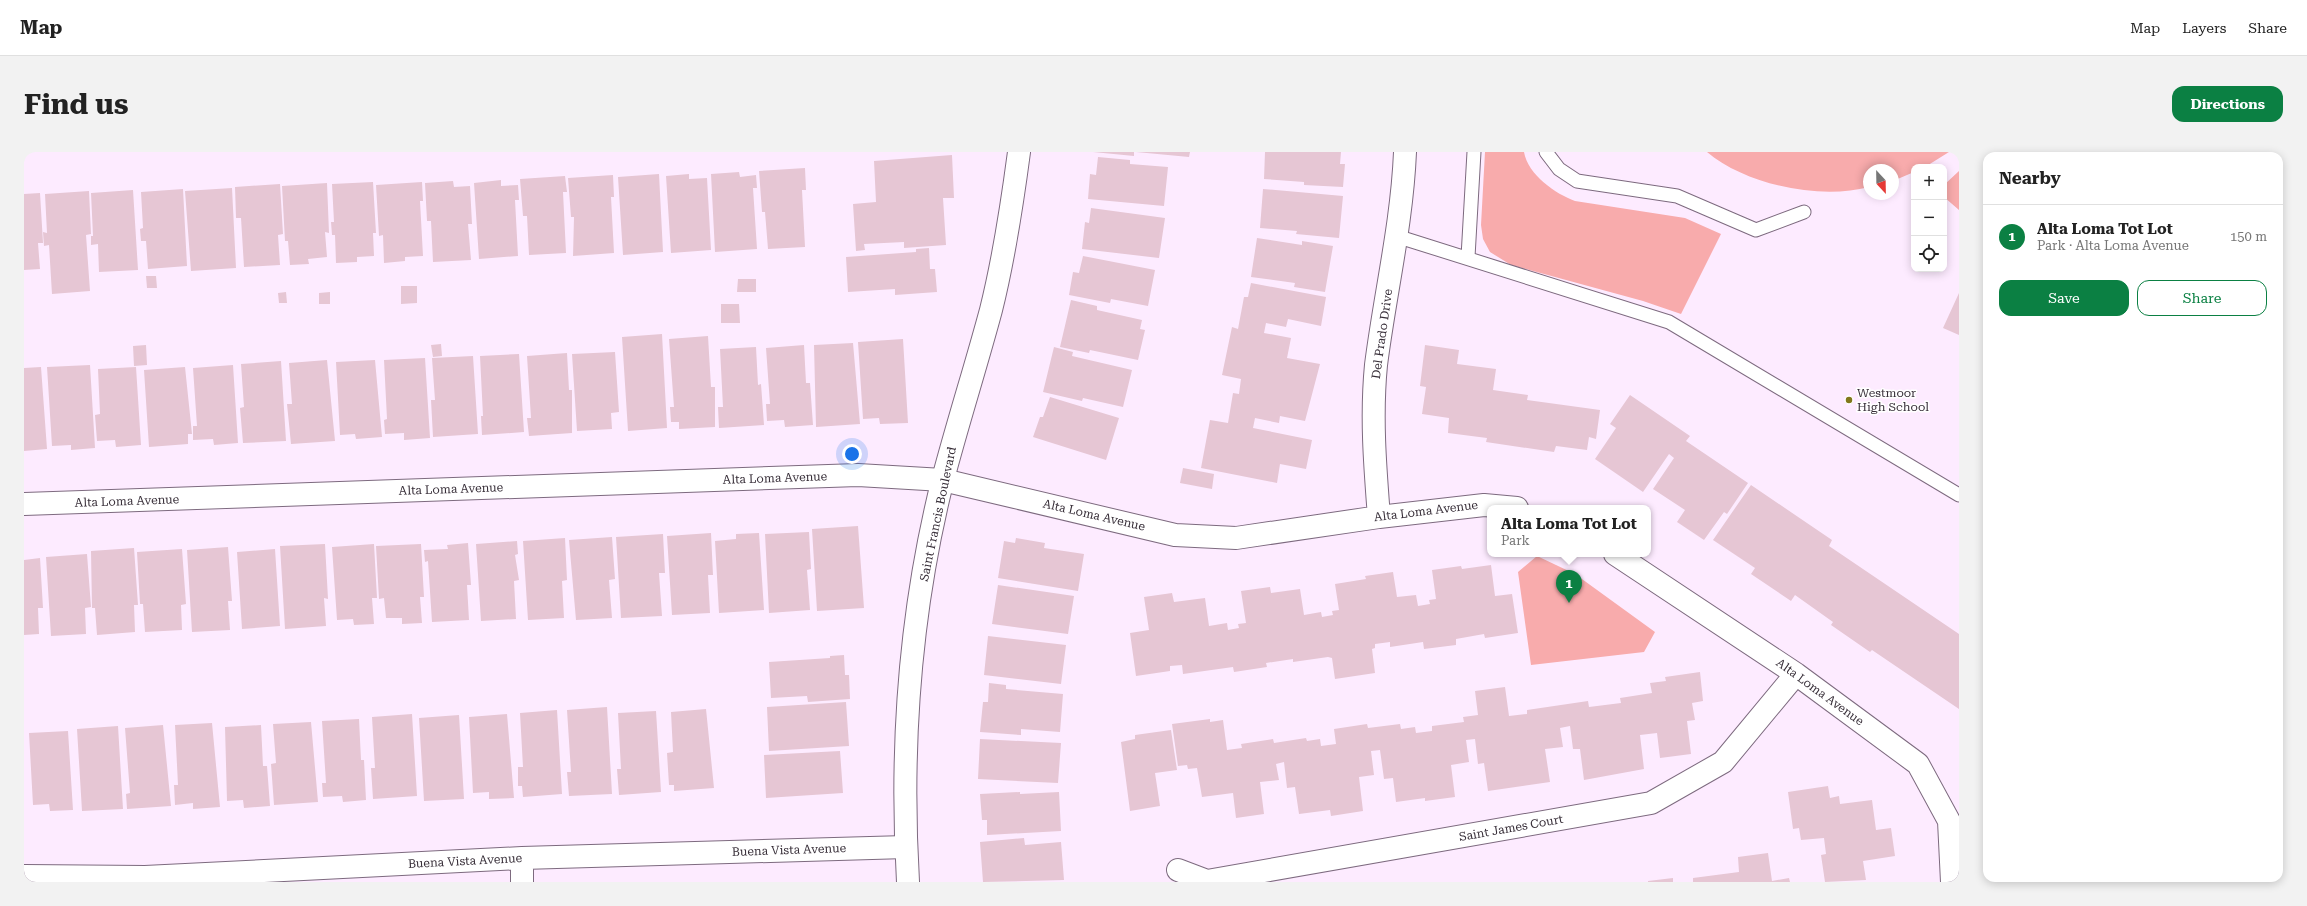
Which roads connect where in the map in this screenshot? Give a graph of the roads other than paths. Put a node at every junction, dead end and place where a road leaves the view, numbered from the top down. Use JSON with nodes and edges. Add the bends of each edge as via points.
{"nodes":[{"id":1,"x":1019,"y":152,"type":"edge"},
{"id":2,"x":1405,"y":152,"type":"edge"},
{"id":3,"x":1474,"y":152,"type":"edge"},
{"id":4,"x":1546,"y":152,"type":"edge"},
{"id":5,"x":1804,"y":212,"type":"dead end"},
{"id":6,"x":1396,"y":236,"type":"junction"},
{"id":7,"x":1468,"y":257,"type":"junction"},
{"id":8,"x":943,"y":480,"type":"junction"},
{"id":9,"x":1959,"y":495,"type":"edge"},
{"id":10,"x":24,"y":504,"type":"edge"},
{"id":11,"x":1487,"y":505,"type":"edge"},
{"id":12,"x":1379,"y":516,"type":"junction"},
{"id":13,"x":1620,"y":557,"type":"edge"},
{"id":14,"x":1796,"y":674,"type":"junction"},
{"id":15,"x":1954,"y":821,"type":"edge"},
{"id":16,"x":906,"y":847,"type":"junction"},
{"id":17,"x":522,"y":858,"type":"junction"},
{"id":18,"x":1178,"y":870,"type":"dead end"},
{"id":19,"x":24,"y":876,"type":"edge"},
{"id":20,"x":146,"y":879,"type":"edge"},
{"id":21,"x":522,"y":882,"type":"edge"},
{"id":22,"x":908,"y":882,"type":"edge"},
{"id":23,"x":1952,"y":882,"type":"edge"}],
"edges":[{"from":1,"to":8,"type":"street","name":"Saint Francis Boulevard","via":[[1012,209],[991,308]]},
{"from":2,"to":6,"type":"street","name":"Del Prado Drive","via":[[1404,189]]},
{"from":3,"to":7,"type":"lane"},
{"from":4,"to":5,"type":"lane","via":[[1559,170],[1577,181],[1677,196],[1756,230]]},
{"from":6,"to":7,"type":"lane"},
{"from":6,"to":12,"type":"street","name":"Del Prado Drive","via":[[1374,389]]},
{"from":7,"to":9,"type":"lane","via":[[1668,322]]},
{"from":8,"to":10,"type":"street","name":"Alta Loma Avenue","via":[[850,476]]},
{"from":8,"to":12,"type":"street","name":"Alta Loma Avenue","via":[[1176,535],[1236,538]]},
{"from":8,"to":16,"type":"street","name":"Saint Francis Boulevard","via":[[911,656],[906,750]]},
{"from":11,"to":12,"type":"street","name":"Alta Loma Avenue"},
{"from":13,"to":14,"type":"street","name":"Alta Loma Avenue"},
{"from":14,"to":15,"type":"street","name":"Alta Loma Avenue","via":[[1918,764]]},
{"from":14,"to":18,"type":"street","name":"Saint James Court","via":[[1723,762],[1651,803],[1207,881]]},
{"from":15,"to":23,"type":"street","name":"Alta Loma Avenue"},
{"from":16,"to":17,"type":"street","name":"Buena Vista Avenue"},
{"from":16,"to":22,"type":"street","name":"Saint Francis Boulevard"},
{"from":17,"to":20,"type":"street","name":"Buena Vista Avenue"},
{"from":17,"to":21,"type":"street"},
{"from":19,"to":20,"type":"street","name":"Buena Vista Avenue"}]}
